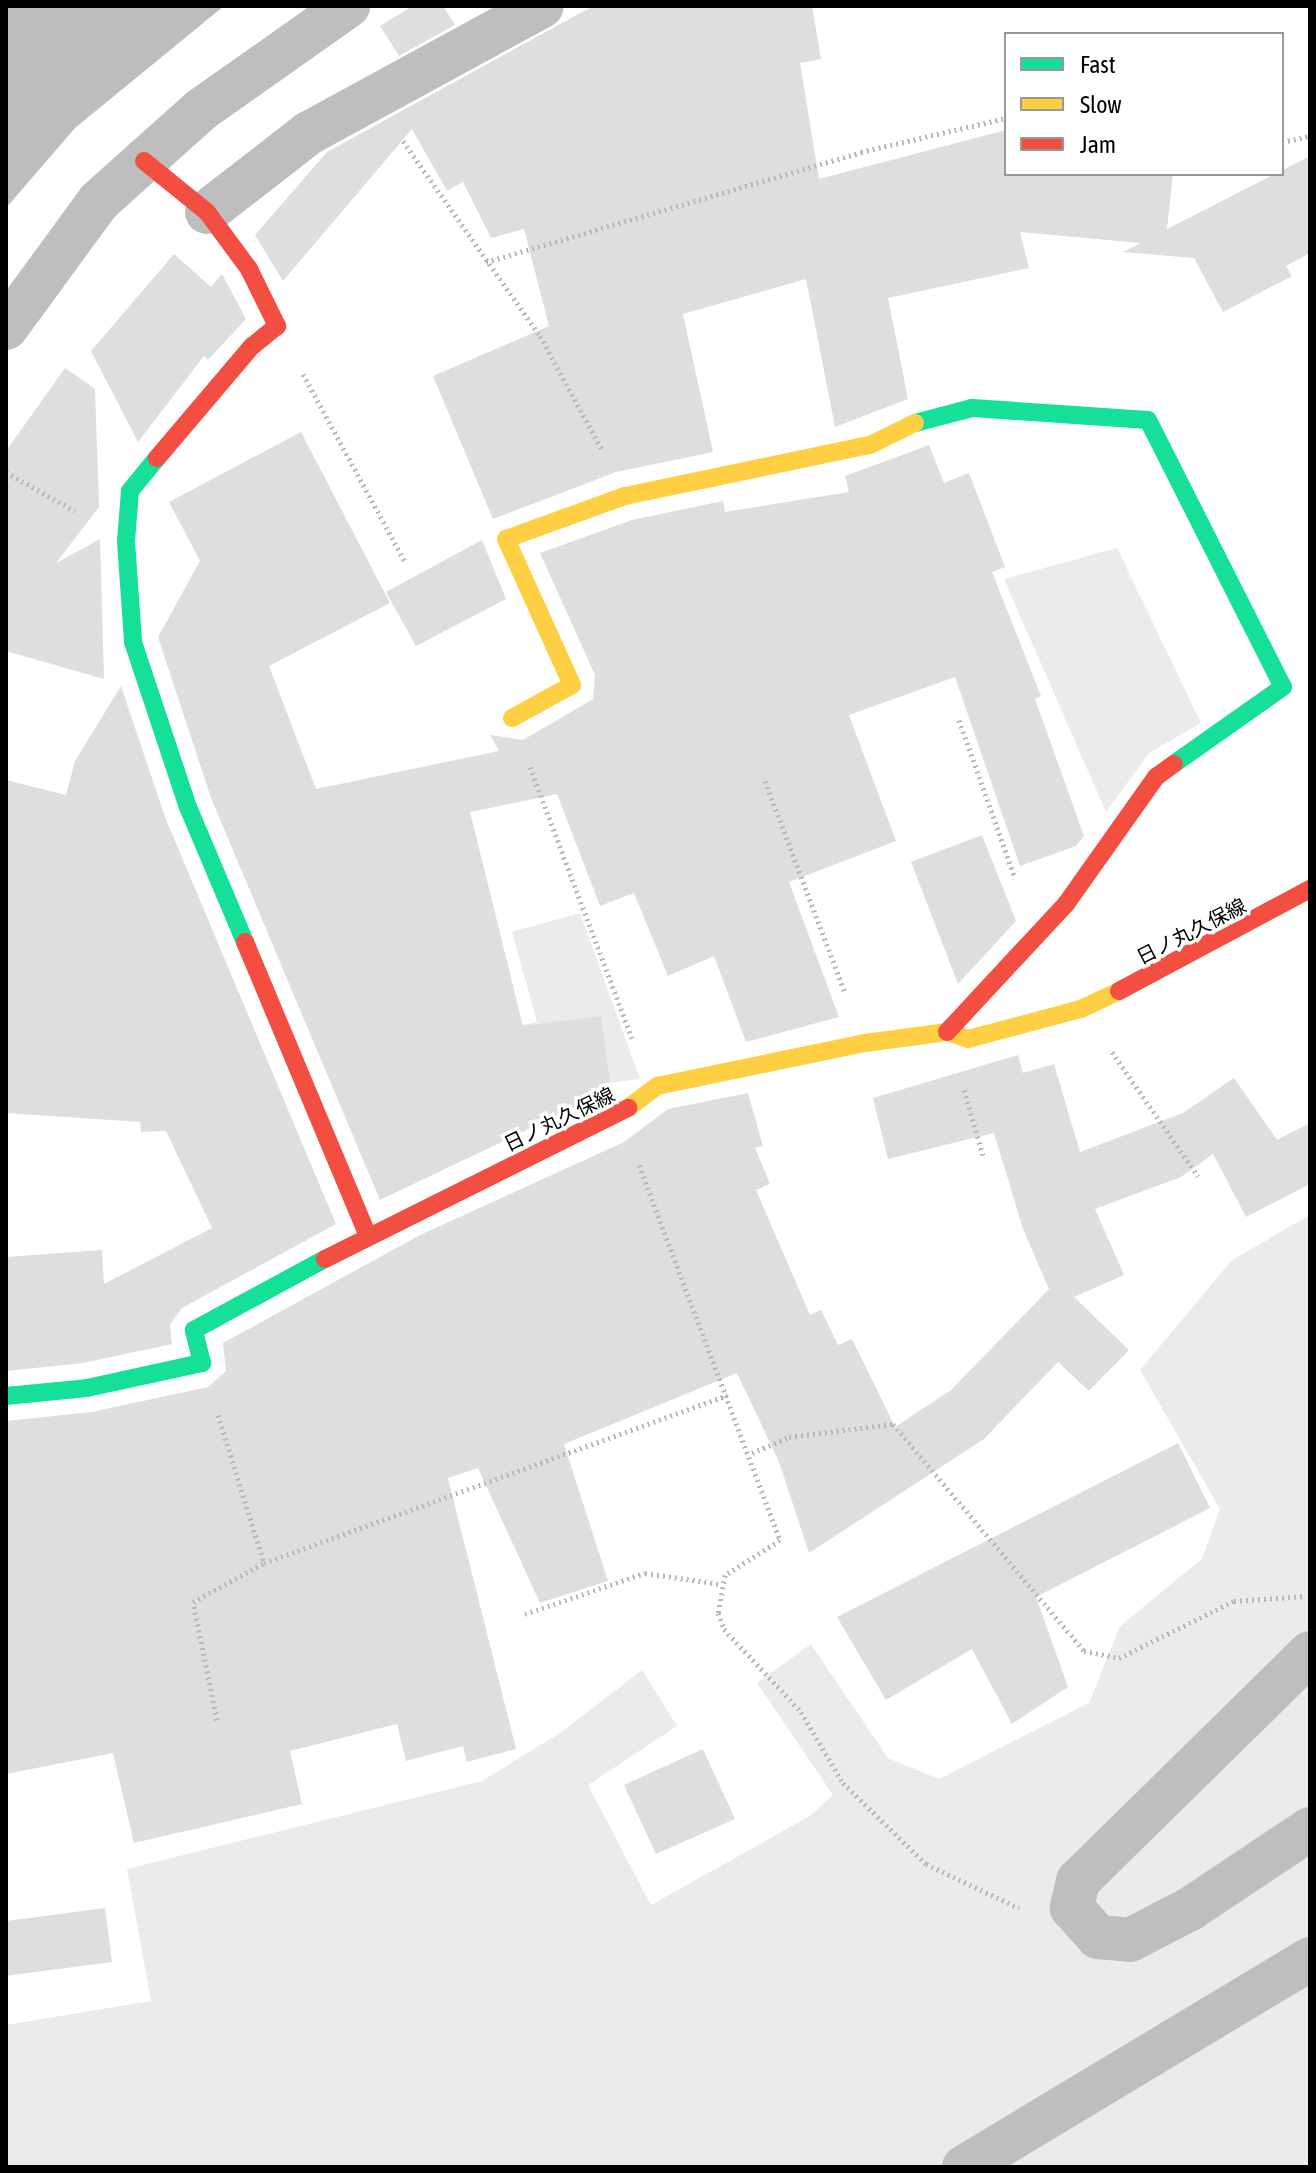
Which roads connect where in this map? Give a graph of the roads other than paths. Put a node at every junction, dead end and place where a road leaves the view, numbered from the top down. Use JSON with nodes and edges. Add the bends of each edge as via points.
{"nodes":[{"id":1,"x":348,"y":6,"type":"edge"},
{"id":2,"x":542,"y":6,"type":"edge"},
{"id":3,"x":144,"y":161,"type":"junction"},
{"id":4,"x":207,"y":212,"type":"junction"},
{"id":5,"x":6,"y":328,"type":"edge"},
{"id":6,"x":512,"y":718,"type":"road end"},
{"id":7,"x":1310,"y":889,"type":"edge"},
{"id":8,"x":947,"y":1032,"type":"junction"},
{"id":9,"x":368,"y":1236,"type":"junction"},
{"id":10,"x":6,"y":1396,"type":"edge"},
{"id":11,"x":1310,"y":1653,"type":"edge"},
{"id":12,"x":1310,"y":1829,"type":"edge"},
{"id":13,"x":1310,"y":1959,"type":"edge"},
{"id":14,"x":964,"y":2167,"type":"edge"}],
"edges":[{"from":1,"to":3,"type":"street","via":[[202,109]]},
{"from":2,"to":4,"type":"street","via":[[309,133]]},
{"from":3,"to":4,"type":"street"},
{"from":3,"to":5,"type":"street","via":[[99,201]]},
{"from":4,"to":9,"type":"street","via":[[249,269],[277,326],[252,346],[130,491],[126,541],[133,642],[188,807]]},
{"from":6,"to":8,"type":"street","via":[[572,685],[506,539],[625,496],[870,445],[949,412],[1148,420],[1283,687],[1156,777],[1036,938]]},
{"from":7,"to":8,"type":"street","name":"日ノ丸久保線","via":[[1196,955],[1081,1009],[968,1039]]},
{"from":8,"to":9,"type":"street","name":"日ノ丸久保線","via":[[865,1043],[652,1091],[620,1115]]},
{"from":9,"to":10,"type":"street","name":"日ノ丸久保線","via":[[194,1330],[202,1363],[87,1388]]},
{"from":11,"to":12,"type":"street","via":[[1078,1881],[1072,1908],[1098,1937],[1130,1940],[1190,1909]]},
{"from":13,"to":14,"type":"street"}]}
